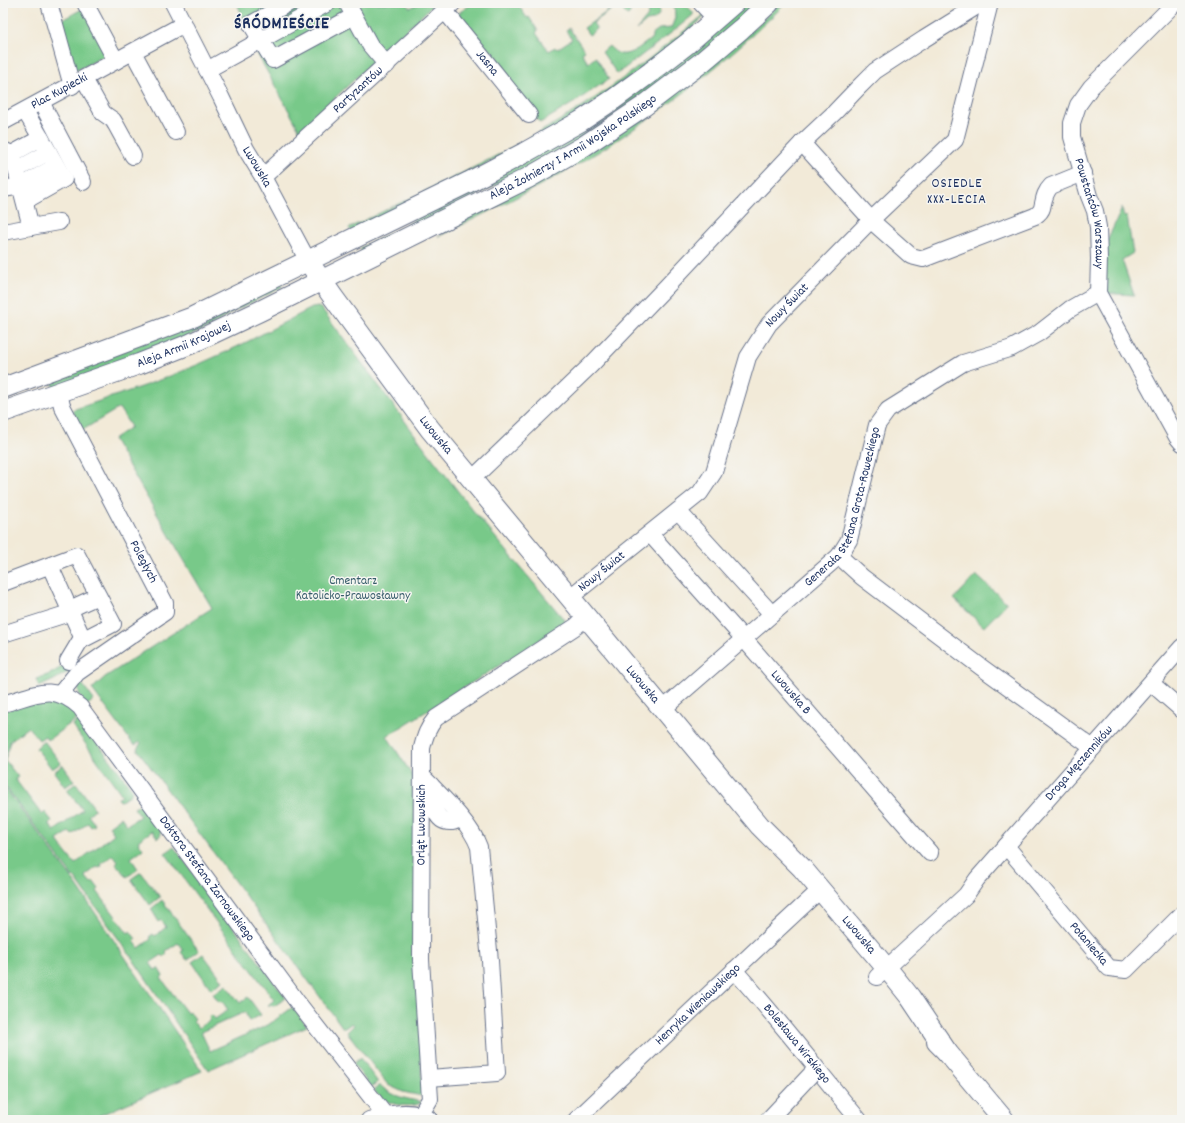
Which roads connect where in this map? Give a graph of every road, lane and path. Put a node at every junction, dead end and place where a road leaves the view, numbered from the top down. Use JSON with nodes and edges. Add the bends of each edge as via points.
{"nodes":[{"id":1,"x":49,"y":3,"type":"edge"},
{"id":2,"x":85,"y":3,"type":"edge"},
{"id":3,"x":173,"y":3,"type":"edge"},
{"id":4,"x":289,"y":3,"type":"edge"},
{"id":5,"x":701,"y":3,"type":"edge"},
{"id":6,"x":734,"y":3,"type":"edge"},
{"id":7,"x":769,"y":3,"type":"edge"},
{"id":8,"x":982,"y":3,"type":"edge"},
{"id":9,"x":990,"y":3,"type":"edge"},
{"id":10,"x":1175,"y":3,"type":"edge"},
{"id":11,"x":322,"y":4,"type":"edge"},
{"id":12,"x":449,"y":7,"type":"edge"},
{"id":13,"x":351,"y":9,"type":"edge"},
{"id":14,"x":716,"y":19,"type":"junction"},
{"id":15,"x":184,"y":24,"type":"junction"},
{"id":16,"x":261,"y":40,"type":"junction"},
{"id":17,"x":133,"y":52,"type":"junction"},
{"id":18,"x":116,"y":61,"type":"junction"},
{"id":19,"x":387,"y":64,"type":"junction"},
{"id":20,"x":207,"y":70,"type":"junction"},
{"id":21,"x":78,"y":82,"type":"junction"},
{"id":22,"x":40,"y":102,"type":"junction"},
{"id":23,"x":25,"y":111,"type":"junction"},
{"id":24,"x":529,"y":115,"type":"dead end"},
{"id":25,"x":3,"y":120,"type":"edge"},
{"id":26,"x":176,"y":132,"type":"dead end"},
{"id":27,"x":802,"y":143,"type":"junction"},
{"id":28,"x":45,"y":145,"type":"junction"},
{"id":29,"x":8,"y":152,"type":"edge"},
{"id":30,"x":133,"y":156,"type":"dead end"},
{"id":31,"x":56,"y":166,"type":"junction"},
{"id":32,"x":16,"y":170,"type":"junction"},
{"id":33,"x":1083,"y":173,"type":"junction"},
{"id":34,"x":263,"y":177,"type":"junction"},
{"id":35,"x":83,"y":182,"type":"dead end"},
{"id":36,"x":21,"y":186,"type":"junction"},
{"id":37,"x":3,"y":189,"type":"edge"},
{"id":38,"x":25,"y":201,"type":"junction"},
{"id":39,"x":871,"y":220,"type":"junction"},
{"id":40,"x":59,"y":222,"type":"dead end"},
{"id":41,"x":31,"y":227,"type":"junction"},
{"id":42,"x":3,"y":232,"type":"edge"},
{"id":43,"x":348,"y":241,"type":"joint"},
{"id":44,"x":308,"y":261,"type":"junction"},
{"id":45,"x":358,"y":262,"type":"joint"},
{"id":46,"x":321,"y":281,"type":"junction"},
{"id":47,"x":1098,"y":293,"type":"junction"},
{"id":48,"x":3,"y":385,"type":"edge"},
{"id":49,"x":59,"y":393,"type":"junction"},
{"id":50,"x":3,"y":412,"type":"edge"},
{"id":51,"x":1182,"y":443,"type":"edge"},
{"id":52,"x":471,"y":480,"type":"junction"},
{"id":53,"x":678,"y":511,"type":"junction"},
{"id":54,"x":650,"y":534,"type":"junction"},
{"id":55,"x":839,"y":556,"type":"junction"},
{"id":56,"x":50,"y":566,"type":"junction"},
{"id":57,"x":3,"y":583,"type":"edge"},
{"id":58,"x":98,"y":596,"type":"junction"},
{"id":59,"x":569,"y":598,"type":"junction"},
{"id":60,"x":69,"y":610,"type":"junction"},
{"id":61,"x":772,"y":614,"type":"junction"},
{"id":62,"x":586,"y":618,"type":"junction"},
{"id":63,"x":3,"y":634,"type":"edge"},
{"id":64,"x":84,"y":639,"type":"junction"},
{"id":65,"x":744,"y":639,"type":"junction"},
{"id":66,"x":1182,"y":647,"type":"edge"},
{"id":67,"x":68,"y":661,"type":"dead end"},
{"id":68,"x":1150,"y":683,"type":"junction"},
{"id":69,"x":60,"y":694,"type":"junction"},
{"id":70,"x":3,"y":704,"type":"edge"},
{"id":71,"x":663,"y":709,"type":"junction"},
{"id":72,"x":1182,"y":710,"type":"edge"},
{"id":73,"x":1093,"y":748,"type":"junction"},
{"id":74,"x":427,"y":780,"type":"junction"},
{"id":75,"x":1006,"y":846,"type":"junction"},
{"id":76,"x":930,"y":853,"type":"dead end"},
{"id":77,"x":816,"y":894,"type":"junction"},
{"id":78,"x":1182,"y":914,"type":"edge"},
{"id":79,"x":879,"y":969,"type":"junction"},
{"id":80,"x":734,"y":970,"type":"junction"},
{"id":81,"x":816,"y":1069,"type":"junction"},
{"id":82,"x":429,"y":1078,"type":"junction"},
{"id":83,"x":385,"y":1115,"type":"junction"},
{"id":84,"x":426,"y":1117,"type":"edge"},
{"id":85,"x":369,"y":1120,"type":"edge"},
{"id":86,"x":576,"y":1120,"type":"edge"},
{"id":87,"x":768,"y":1120,"type":"edge"},
{"id":88,"x":859,"y":1120,"type":"edge"},
{"id":89,"x":1004,"y":1120,"type":"edge"}],
"edges":[{"from":1,"to":21,"type":"street"},
{"from":2,"to":18,"type":"street"},
{"from":3,"to":15,"type":"street","name":"Lwowska"},
{"from":4,"to":16,"type":"street","via":[[251,24]]},
{"from":5,"to":14,"type":"street"},
{"from":6,"to":14,"type":"main road","name":"Aleja Żołnierzy I Armii Wojska Polskiego"},
{"from":7,"to":45,"type":"main road","name":"Aleja Żołnierzy I Armii Wojska Polskiego","via":[[702,62],[600,136],[528,178]]},
{"from":8,"to":27,"type":"street","via":[[875,71]]},
{"from":9,"to":39,"type":"street","name":"Nowy Świat","via":[[955,140]]},
{"from":10,"to":33,"type":"street","name":"Powstańców Warszawy","via":[[1091,87],[1078,105],[1072,123],[1072,137]]},
{"from":11,"to":13,"type":"street"},
{"from":11,"to":16,"type":"street"},
{"from":12,"to":19,"type":"street","name":"Partyzantów"},
{"from":12,"to":24,"type":"street","name":"Jasna"},
{"from":13,"to":16,"type":"street","via":[[273,60]]},
{"from":13,"to":19,"type":"street","via":[[370,45]]},
{"from":14,"to":43,"type":"main road","name":"Aleja Żołnierzy I Armii Wojska Polskiego","via":[[651,72],[581,121],[524,153]]},
{"from":15,"to":17,"type":"street","name":"Plac Kupiecki"},
{"from":15,"to":20,"type":"street","name":"Lwowska"},
{"from":16,"to":20,"type":"street"},
{"from":17,"to":18,"type":"street","name":"Plac Kupiecki"},
{"from":17,"to":26,"type":"street"},
{"from":18,"to":21,"type":"street","name":"Plac Kupiecki"},
{"from":19,"to":34,"type":"street","name":"Partyzantów"},
{"from":20,"to":34,"type":"street","name":"Lwowska","via":[[246,149]]},
{"from":21,"to":22,"type":"street","name":"Plac Kupiecki"},
{"from":21,"to":30,"type":"street","via":[[102,113],[113,120]]},
{"from":22,"to":23,"type":"street","name":"Plac Kupiecki"},
{"from":22,"to":35,"type":"street"},
{"from":23,"to":25,"type":"street","name":"Plac Kupiecki"},
{"from":23,"to":28,"type":"street"},
{"from":27,"to":39,"type":"street"},
{"from":27,"to":52,"type":"street","via":[[591,365]]},
{"from":28,"to":29,"type":"street"},
{"from":28,"to":31,"type":"street"},
{"from":28,"to":32,"type":"street"},
{"from":29,"to":32,"type":"street"},
{"from":31,"to":36,"type":"street"},
{"from":31,"to":38,"type":"street","via":[[64,179]]},
{"from":32,"to":36,"type":"street"},
{"from":33,"to":39,"type":"street","via":[[1051,186],[1044,196],[1042,210],[1036,216],[923,259],[911,256]]},
{"from":33,"to":47,"type":"street","name":"Powstańców Warszawy","via":[[1098,227]]},
{"from":34,"to":44,"type":"street","name":"Lwowska"},
{"from":36,"to":37,"type":"street"},
{"from":36,"to":38,"type":"street"},
{"from":38,"to":41,"type":"street"},
{"from":39,"to":53,"type":"street","name":"Nowy Świat","via":[[769,324],[748,357],[714,472],[700,493]]},
{"from":40,"to":41,"type":"street"},
{"from":41,"to":42,"type":"street"},
{"from":43,"to":44,"type":"main road","name":"Aleja Armii Krajowej"},
{"from":44,"to":46,"type":"main road","name":"Lwowska"},
{"from":44,"to":48,"type":"main road","name":"Aleja Armii Krajowej","via":[[193,317]]},
{"from":45,"to":46,"type":"main road","name":"Aleja Armii Krajowej"},
{"from":46,"to":49,"type":"main road","name":"Aleja Armii Krajowej","via":[[179,349]]},
{"from":46,"to":52,"type":"main road","name":"Lwowska","via":[[430,429]]},
{"from":47,"to":51,"type":"street"},
{"from":47,"to":55,"type":"street","name":"Generała Stefana Grota-Roweckiego","via":[[1070,309],[1039,333],[1012,348],[963,363],[888,410],[877,425],[848,540]]},
{"from":49,"to":50,"type":"main road","name":"Aleja Armii Krajowej"},
{"from":49,"to":69,"type":"street","name":"Poległych","via":[[62,406],[165,603],[165,612],[77,673]]},
{"from":52,"to":59,"type":"main road","name":"Lwowska"},
{"from":53,"to":54,"type":"street","name":"Nowy Świat"},
{"from":53,"to":61,"type":"street"},
{"from":54,"to":59,"type":"street","name":"Nowy Świat"},
{"from":54,"to":65,"type":"street","name":"Lwowska B"},
{"from":55,"to":61,"type":"street","name":"Generała Stefana Grota-Roweckiego"},
{"from":55,"to":73,"type":"street","via":[[862,577],[981,667]]},
{"from":56,"to":57,"type":"street"},
{"from":56,"to":58,"type":"street","via":[[78,555]]},
{"from":56,"to":60,"type":"street"},
{"from":58,"to":60,"type":"street"},
{"from":58,"to":64,"type":"street","via":[[113,624]]},
{"from":59,"to":62,"type":"main road","name":"Lwowska"},
{"from":60,"to":63,"type":"street","via":[[63,615]]},
{"from":60,"to":64,"type":"street"},
{"from":61,"to":65,"type":"street","name":"Generała Stefana Grota-Roweckiego"},
{"from":62,"to":71,"type":"main road","name":"Lwowska"},
{"from":62,"to":74,"type":"street","name":"Orląt Lwowskich","via":[[436,718],[429,726],[422,748]]},
{"from":64,"to":67,"type":"street","via":[[80,641]]},
{"from":65,"to":71,"type":"street","name":"Generała Stefana Grota-Roweckiego"},
{"from":65,"to":76,"type":"street","name":"Lwowska B"},
{"from":66,"to":68,"type":"street","name":"Droga Męczenników"},
{"from":68,"to":72,"type":"street"},
{"from":68,"to":73,"type":"street","name":"Droga Męczenników"},
{"from":69,"to":70,"type":"street","name":"Doktora Stefana Żarnowskiego","via":[[51,691]]},
{"from":69,"to":83,"type":"street","name":"Doktora Stefana Żarnowskiego","via":[[70,698],[80,707],[298,1003]]},
{"from":71,"to":77,"type":"main road","name":"Lwowska","via":[[760,826],[779,856]]},
{"from":73,"to":75,"type":"street","name":"Droga Męczenników"},
{"from":74,"to":82,"type":"street","name":"Orląt Lwowskich","via":[[421,960]]},
{"from":74,"to":82,"type":"street","via":[[475,837],[479,847],[497,1073]]},
{"from":75,"to":78,"type":"street","name":"Połaniecka","via":[[1109,968],[1126,970]]},
{"from":75,"to":79,"type":"street","name":"Droga Męczenników","via":[[962,900]]},
{"from":77,"to":79,"type":"main road","name":"Lwowska"},
{"from":77,"to":80,"type":"street","name":"Henryka Wieniawskiego"},
{"from":79,"to":89,"type":"main road","name":"Lwowska","via":[[900,1003],[947,1052]]},
{"from":80,"to":81,"type":"street","name":"Bolesława Wirskiego"},
{"from":80,"to":86,"type":"street","name":"Henryka Wieniawskiego"},
{"from":81,"to":87,"type":"street"},
{"from":81,"to":88,"type":"street","name":"Bolesława Wirskiego"},
{"from":82,"to":84,"type":"street","name":"Orląt Lwowskich","via":[[430,1098]]},
{"from":83,"to":84,"type":"street","via":[[406,1113]]},
{"from":83,"to":85,"type":"street"}]}
